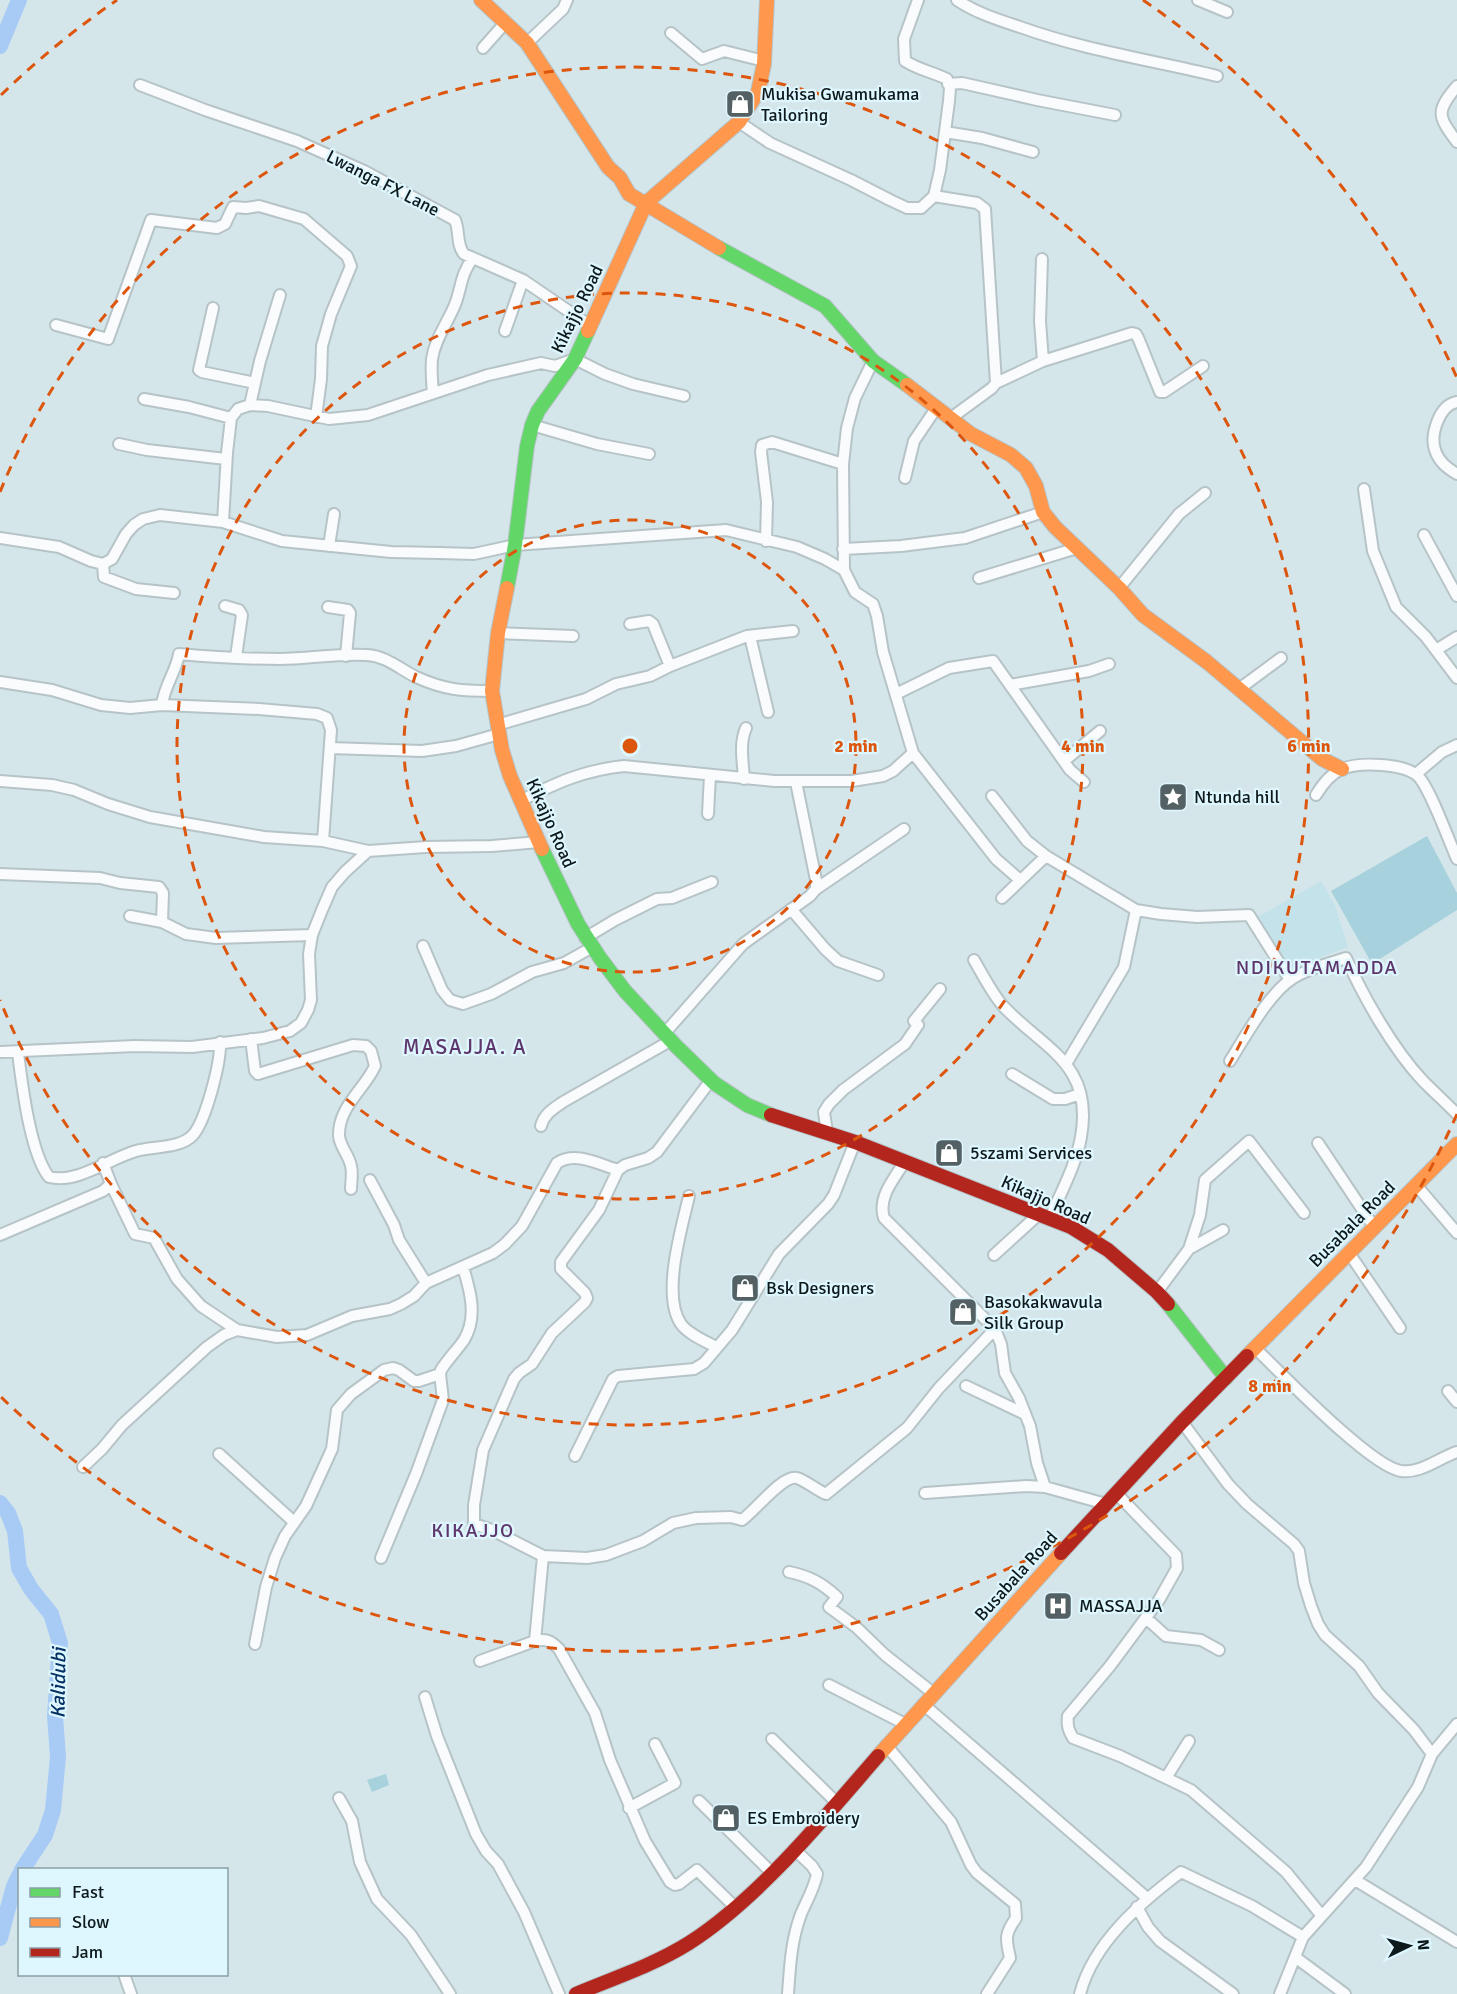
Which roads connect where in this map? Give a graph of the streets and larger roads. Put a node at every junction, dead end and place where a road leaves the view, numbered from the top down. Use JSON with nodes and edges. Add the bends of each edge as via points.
{"nodes":[{"id":1,"x":481,"y":0,"type":"edge"},
{"id":2,"x":567,"y":0,"type":"edge"},
{"id":3,"x":767,"y":0,"type":"edge"},
{"id":4,"x":918,"y":0,"type":"edge"},
{"id":5,"x":957,"y":0,"type":"edge"},
{"id":6,"x":1198,"y":0,"type":"edge"},
{"id":7,"x":1227,"y":12,"type":"dead end"},
{"id":8,"x":506,"y":22,"type":"junction"},
{"id":9,"x":671,"y":33,"type":"dead end"},
{"id":10,"x":527,"y":43,"type":"junction"},
{"id":11,"x":483,"y":48,"type":"dead end"},
{"id":12,"x":764,"y":61,"type":"junction"},
{"id":13,"x":1217,"y":76,"type":"dead end"},
{"id":14,"x":948,"y":84,"type":"junction"},
{"id":15,"x":141,"y":85,"type":"dead end"},
{"id":16,"x":1457,"y":86,"type":"edge"},
{"id":17,"x":1115,"y":115,"type":"dead end"},
{"id":18,"x":739,"y":122,"type":"junction"},
{"id":19,"x":945,"y":132,"type":"junction"},
{"id":20,"x":1457,"y":142,"type":"edge"},
{"id":21,"x":1033,"y":152,"type":"dead end"},
{"id":22,"x":934,"y":196,"type":"junction"},
{"id":23,"x":646,"y":203,"type":"junction"},
{"id":24,"x":473,"y":258,"type":"junction"},
{"id":25,"x":1042,"y":259,"type":"dead end"},
{"id":26,"x":523,"y":280,"type":"junction"},
{"id":27,"x":280,"y":296,"type":"dead end"},
{"id":28,"x":213,"y":308,"type":"dead end"},
{"id":29,"x":56,"y":325,"type":"dead end"},
{"id":30,"x":589,"y":326,"type":"junction"},
{"id":31,"x":505,"y":331,"type":"dead end"},
{"id":32,"x":575,"y":358,"type":"junction"},
{"id":33,"x":873,"y":361,"type":"junction"},
{"id":34,"x":1043,"y":361,"type":"junction"},
{"id":35,"x":1203,"y":366,"type":"dead end"},
{"id":36,"x":255,"y":383,"type":"junction"},
{"id":37,"x":996,"y":383,"type":"junction"},
{"id":38,"x":433,"y":393,"type":"junction"},
{"id":39,"x":684,"y":396,"type":"dead end"},
{"id":40,"x":144,"y":399,"type":"dead end"},
{"id":41,"x":1457,"y":402,"type":"edge"},
{"id":42,"x":250,"y":405,"type":"junction"},
{"id":43,"x":938,"y":407,"type":"junction"},
{"id":44,"x":316,"y":417,"type":"junction"},
{"id":45,"x":231,"y":418,"type":"junction"},
{"id":46,"x":951,"y":418,"type":"junction"},
{"id":47,"x":532,"y":425,"type":"junction"},
{"id":48,"x":119,"y":444,"type":"dead end"},
{"id":49,"x":649,"y":454,"type":"dead end"},
{"id":50,"x":226,"y":459,"type":"junction"},
{"id":51,"x":843,"y":464,"type":"junction"},
{"id":52,"x":1457,"y":474,"type":"edge"},
{"id":53,"x":905,"y":478,"type":"dead end"},
{"id":54,"x":1364,"y":489,"type":"dead end"},
{"id":55,"x":1205,"y":493,"type":"dead end"},
{"id":56,"x":1043,"y":512,"type":"junction"},
{"id":57,"x":334,"y":514,"type":"dead end"},
{"id":58,"x":223,"y":522,"type":"junction"},
{"id":59,"x":1424,"y":535,"type":"dead end"},
{"id":60,"x":0,"y":538,"type":"edge"},
{"id":61,"x":766,"y":541,"type":"junction"},
{"id":62,"x":515,"y":545,"type":"junction"},
{"id":63,"x":329,"y":546,"type":"junction"},
{"id":64,"x":1077,"y":548,"type":"junction"},
{"id":65,"x":843,"y":549,"type":"junction"},
{"id":66,"x":103,"y":564,"type":"junction"},
{"id":67,"x":844,"y":570,"type":"junction"},
{"id":68,"x":979,"y":578,"type":"dead end"},
{"id":69,"x":1119,"y":588,"type":"junction"},
{"id":70,"x":174,"y":593,"type":"dead end"},
{"id":71,"x":1457,"y":596,"type":"edge"},
{"id":72,"x":225,"y":606,"type":"dead end"},
{"id":73,"x":328,"y":607,"type":"dead end"},
{"id":74,"x":630,"y":624,"type":"dead end"},
{"id":75,"x":793,"y":631,"type":"dead end"},
{"id":76,"x":498,"y":633,"type":"junction"},
{"id":77,"x":573,"y":636,"type":"dead end"},
{"id":78,"x":750,"y":636,"type":"junction"},
{"id":79,"x":1457,"y":637,"type":"edge"},
{"id":80,"x":1436,"y":650,"type":"junction"},
{"id":81,"x":346,"y":656,"type":"junction"},
{"id":82,"x":236,"y":657,"type":"junction"},
{"id":83,"x":1281,"y":658,"type":"dead end"},
{"id":84,"x":1109,"y":664,"type":"dead end"},
{"id":85,"x":670,"y":666,"type":"junction"},
{"id":86,"x":1457,"y":678,"type":"edge"},
{"id":87,"x":0,"y":682,"type":"edge"},
{"id":88,"x":1010,"y":686,"type":"junction"},
{"id":89,"x":1239,"y":689,"type":"junction"},
{"id":90,"x":492,"y":691,"type":"junction"},
{"id":91,"x":896,"y":694,"type":"junction"},
{"id":92,"x":162,"y":705,"type":"junction"},
{"id":93,"x":768,"y":712,"type":"dead end"},
{"id":94,"x":746,"y":728,"type":"dead end"},
{"id":95,"x":498,"y":729,"type":"junction"},
{"id":96,"x":1100,"y":731,"type":"dead end"},
{"id":97,"x":1457,"y":745,"type":"edge"},
{"id":98,"x":330,"y":748,"type":"junction"},
{"id":99,"x":913,"y":753,"type":"junction"},
{"id":100,"x":1064,"y":761,"type":"junction"},
{"id":101,"x":1342,"y":769,"type":"junction"},
{"id":102,"x":1416,"y":774,"type":"junction"},
{"id":103,"x":710,"y":775,"type":"junction"},
{"id":104,"x":744,"y":779,"type":"junction"},
{"id":105,"x":0,"y":781,"type":"edge"},
{"id":106,"x":796,"y":782,"type":"junction"},
{"id":107,"x":1084,"y":782,"type":"dead end"},
{"id":108,"x":1316,"y":795,"type":"dead end"},
{"id":109,"x":992,"y":796,"type":"dead end"},
{"id":110,"x":520,"y":801,"type":"junction"},
{"id":111,"x":708,"y":814,"type":"dead end"},
{"id":112,"x":904,"y":829,"type":"dead end"},
{"id":113,"x":323,"y":841,"type":"junction"},
{"id":114,"x":539,"y":842,"type":"junction"},
{"id":115,"x":368,"y":851,"type":"junction"},
{"id":116,"x":1046,"y":856,"type":"junction"},
{"id":117,"x":1457,"y":860,"type":"edge"},
{"id":118,"x":0,"y":874,"type":"edge"},
{"id":119,"x":1020,"y":880,"type":"junction"},
{"id":120,"x":712,"y":882,"type":"dead end"},
{"id":121,"x":816,"y":889,"type":"junction"},
{"id":122,"x":1002,"y":898,"type":"dead end"},
{"id":123,"x":791,"y":909,"type":"junction"},
{"id":124,"x":1136,"y":910,"type":"junction"},
{"id":125,"x":130,"y":916,"type":"dead end"},
{"id":126,"x":162,"y":922,"type":"junction"},
{"id":127,"x":312,"y":935,"type":"junction"},
{"id":128,"x":588,"y":943,"type":"junction"},
{"id":129,"x":423,"y":946,"type":"dead end"},
{"id":130,"x":974,"y":960,"type":"dead end"},
{"id":131,"x":878,"y":975,"type":"dead end"},
{"id":132,"x":1290,"y":980,"type":"junction"},
{"id":133,"x":940,"y":989,"type":"dead end"},
{"id":134,"x":667,"y":1037,"type":"junction"},
{"id":135,"x":251,"y":1039,"type":"junction"},
{"id":136,"x":220,"y":1042,"type":"junction"},
{"id":137,"x":0,"y":1052,"type":"edge"},
{"id":138,"x":18,"y":1053,"type":"junction"},
{"id":139,"x":1230,"y":1061,"type":"dead end"},
{"id":140,"x":1066,"y":1064,"type":"junction"},
{"id":141,"x":1012,"y":1074,"type":"dead end"},
{"id":142,"x":711,"y":1080,"type":"junction"},
{"id":143,"x":1080,"y":1094,"type":"junction"},
{"id":144,"x":1457,"y":1114,"type":"edge"},
{"id":145,"x":541,"y":1126,"type":"dead end"},
{"id":146,"x":828,"y":1132,"type":"junction"},
{"id":147,"x":855,"y":1142,"type":"junction"},
{"id":148,"x":1318,"y":1143,"type":"dead end"},
{"id":149,"x":1457,"y":1144,"type":"edge"},
{"id":150,"x":905,"y":1161,"type":"junction"},
{"id":151,"x":103,"y":1163,"type":"junction"},
{"id":152,"x":618,"y":1170,"type":"junction"},
{"id":153,"x":370,"y":1180,"type":"dead end"},
{"id":154,"x":111,"y":1184,"type":"junction"},
{"id":155,"x":1416,"y":1185,"type":"junction"},
{"id":156,"x":351,"y":1189,"type":"dead end"},
{"id":157,"x":689,"y":1196,"type":"dead end"},
{"id":158,"x":1304,"y":1213,"type":"dead end"},
{"id":159,"x":1044,"y":1216,"type":"junction"},
{"id":160,"x":1374,"y":1227,"type":"junction"},
{"id":161,"x":1223,"y":1230,"type":"dead end"},
{"id":162,"x":1457,"y":1233,"type":"edge"},
{"id":163,"x":0,"y":1235,"type":"edge"},
{"id":164,"x":1189,"y":1249,"type":"junction"},
{"id":165,"x":1349,"y":1253,"type":"junction"},
{"id":166,"x":994,"y":1255,"type":"dead end"},
{"id":167,"x":463,"y":1267,"type":"junction"},
{"id":168,"x":426,"y":1282,"type":"junction"},
{"id":169,"x":1157,"y":1292,"type":"junction"},
{"id":170,"x":1400,"y":1328,"type":"dead end"},
{"id":171,"x":995,"y":1329,"type":"junction"},
{"id":172,"x":237,"y":1330,"type":"junction"},
{"id":173,"x":716,"y":1347,"type":"junction"},
{"id":174,"x":1256,"y":1349,"type":"junction"},
{"id":175,"x":440,"y":1374,"type":"junction"},
{"id":176,"x":1226,"y":1378,"type":"junction"},
{"id":177,"x":966,"y":1386,"type":"dead end"},
{"id":178,"x":1448,"y":1391,"type":"dead end"},
{"id":179,"x":1457,"y":1402,"type":"edge"},
{"id":180,"x":1025,"y":1414,"type":"junction"},
{"id":181,"x":1182,"y":1422,"type":"junction"},
{"id":182,"x":1457,"y":1452,"type":"edge"},
{"id":183,"x":219,"y":1454,"type":"dead end"},
{"id":184,"x":575,"y":1456,"type":"dead end"},
{"id":185,"x":83,"y":1467,"type":"dead end"},
{"id":186,"x":1045,"y":1487,"type":"junction"},
{"id":187,"x":925,"y":1493,"type":"dead end"},
{"id":188,"x":1116,"y":1493,"type":"junction"},
{"id":189,"x":1106,"y":1504,"type":"junction"},
{"id":190,"x":294,"y":1522,"type":"junction"},
{"id":191,"x":543,"y":1556,"type":"junction"},
{"id":192,"x":381,"y":1558,"type":"dead end"},
{"id":193,"x":789,"y":1572,"type":"dead end"},
{"id":194,"x":1146,"y":1618,"type":"junction"},
{"id":195,"x":535,"y":1641,"type":"junction"},
{"id":196,"x":255,"y":1644,"type":"dead end"},
{"id":197,"x":1219,"y":1650,"type":"dead end"},
{"id":198,"x":480,"y":1661,"type":"dead end"},
{"id":199,"x":829,"y":1685,"type":"dead end"},
{"id":200,"x":933,"y":1693,"type":"junction"},
{"id":201,"x":425,"y":1697,"type":"dead end"},
{"id":202,"x":923,"y":1704,"type":"junction"},
{"id":203,"x":905,"y":1724,"type":"junction"},
{"id":204,"x":1457,"y":1724,"type":"edge"},
{"id":205,"x":772,"y":1739,"type":"dead end"},
{"id":206,"x":1189,"y":1741,"type":"dead end"},
{"id":207,"x":655,"y":1744,"type":"dead end"},
{"id":208,"x":886,"y":1745,"type":"junction"},
{"id":209,"x":1432,"y":1754,"type":"junction"},
{"id":210,"x":1166,"y":1778,"type":"junction"},
{"id":211,"x":339,"y":1798,"type":"dead end"},
{"id":212,"x":699,"y":1801,"type":"dead end"},
{"id":213,"x":837,"y":1803,"type":"junction"},
{"id":214,"x":629,"y":1808,"type":"junction"},
{"id":215,"x":794,"y":1849,"type":"junction"},
{"id":216,"x":772,"y":1873,"type":"junction"},
{"id":217,"x":1355,"y":1880,"type":"junction"},
{"id":218,"x":1147,"y":1898,"type":"junction"},
{"id":219,"x":735,"y":1907,"type":"junction"},
{"id":220,"x":1137,"y":1907,"type":"junction"},
{"id":221,"x":1322,"y":1916,"type":"junction"},
{"id":222,"x":1303,"y":1937,"type":"junction"},
{"id":223,"x":1457,"y":1942,"type":"edge"},
{"id":224,"x":1295,"y":1957,"type":"junction"},
{"id":225,"x":125,"y":1976,"type":"edge"},
{"id":226,"x":131,"y":1994,"type":"edge"},
{"id":227,"x":450,"y":1994,"type":"edge"},
{"id":228,"x":559,"y":1994,"type":"edge"},
{"id":229,"x":576,"y":1994,"type":"edge"},
{"id":230,"x":788,"y":1994,"type":"edge"},
{"id":231,"x":987,"y":1994,"type":"edge"},
{"id":232,"x":1080,"y":1994,"type":"edge"},
{"id":233,"x":1233,"y":1994,"type":"edge"},
{"id":234,"x":1280,"y":1994,"type":"edge"},
{"id":235,"x":1346,"y":1994,"type":"edge"}],
"edges":[{"from":1,"to":8,"type":"street"},
{"from":2,"to":10,"type":"street","via":[[563,9]]},
{"from":3,"to":12,"type":"street","name":"Kikajjo Road"},
{"from":4,"to":14,"type":"street","via":[[904,39],[905,61],[934,72],[947,79]]},
{"from":5,"to":13,"type":"street","via":[[1001,21],[1059,40]]},
{"from":6,"to":7,"type":"street"},
{"from":8,"to":10,"type":"street"},
{"from":8,"to":11,"type":"street"},
{"from":9,"to":12,"type":"street","via":[[702,59],[724,51]]},
{"from":10,"to":23,"type":"street","via":[[608,167],[629,194]]},
{"from":12,"to":18,"type":"street","name":"Kikajjo Road","via":[[758,92]]},
{"from":14,"to":17,"type":"street","via":[[962,83]]},
{"from":14,"to":19,"type":"street"},
{"from":15,"to":24,"type":"street","name":"Lwanga FX Lane","via":[[297,141],[373,175],[455,220],[459,247]]},
{"from":16,"to":20,"type":"street","via":[[1441,111],[1442,120]]},
{"from":18,"to":22,"type":"street","via":[[770,143],[907,208],[921,208]]},
{"from":18,"to":23,"type":"street","name":"Kikajjo Road"},
{"from":19,"to":21,"type":"street"},
{"from":19,"to":22,"type":"street"},
{"from":22,"to":37,"type":"street","via":[[977,203],[985,209]]},
{"from":23,"to":30,"type":"street","name":"Kikajjo Road"},
{"from":23,"to":33,"type":"street","via":[[688,231],[825,306]]},
{"from":24,"to":26,"type":"street"},
{"from":24,"to":38,"type":"street","via":[[465,268],[456,302],[432,358]]},
{"from":25,"to":34,"type":"street"},
{"from":26,"to":30,"type":"street"},
{"from":26,"to":31,"type":"street"},
{"from":27,"to":36,"type":"street"},
{"from":28,"to":36,"type":"street","via":[[199,370]]},
{"from":29,"to":44,"type":"street","via":[[108,339],[151,220],[217,228],[225,224],[233,207],[255,206],[304,219],[347,255],[351,266],[322,346]]},
{"from":30,"to":32,"type":"street","name":"Kikajjo Road"},
{"from":32,"to":38,"type":"street","via":[[555,366],[541,363],[488,375]]},
{"from":32,"to":39,"type":"street","via":[[633,384]]},
{"from":32,"to":47,"type":"street","name":"Kikajjo Road"},
{"from":33,"to":43,"type":"street"},
{"from":33,"to":51,"type":"street","via":[[855,398]]},
{"from":34,"to":35,"type":"street","via":[[1132,333],[1139,340],[1160,392]]},
{"from":34,"to":37,"type":"street"},
{"from":36,"to":42,"type":"street"},
{"from":37,"to":46,"type":"street"},
{"from":38,"to":44,"type":"street","via":[[368,415]]},
{"from":40,"to":45,"type":"street"},
{"from":41,"to":52,"type":"street","via":[[1441,415],[1433,437],[1443,465]]},
{"from":42,"to":44,"type":"street"},
{"from":42,"to":45,"type":"street","via":[[238,409]]},
{"from":43,"to":46,"type":"street"},
{"from":43,"to":53,"type":"street","via":[[915,441]]},
{"from":45,"to":50,"type":"street"},
{"from":46,"to":56,"type":"street","via":[[1026,468]]},
{"from":47,"to":49,"type":"street"},
{"from":47,"to":62,"type":"street","name":"Kikajjo Road"},
{"from":48,"to":50,"type":"street"},
{"from":50,"to":58,"type":"street"},
{"from":51,"to":61,"type":"street","via":[[772,442],[762,445]]},
{"from":51,"to":65,"type":"street"},
{"from":54,"to":80,"type":"street","via":[[1373,551],[1396,607]]},
{"from":55,"to":69,"type":"street","via":[[1179,514]]},
{"from":56,"to":64,"type":"street"},
{"from":56,"to":65,"type":"street","via":[[965,538]]},
{"from":57,"to":63,"type":"street"},
{"from":58,"to":63,"type":"street","via":[[282,541]]},
{"from":58,"to":66,"type":"street","via":[[160,515],[143,519],[126,534],[112,559]]},
{"from":59,"to":71,"type":"street"},
{"from":60,"to":66,"type":"street","via":[[59,547]]},
{"from":61,"to":62,"type":"street","via":[[726,530]]},
{"from":61,"to":67,"type":"street","via":[[797,547]]},
{"from":62,"to":63,"type":"street","via":[[474,554]]},
{"from":62,"to":76,"type":"street","name":"Kikajjo Road"},
{"from":64,"to":68,"type":"street"},
{"from":64,"to":69,"type":"street"},
{"from":65,"to":67,"type":"street"},
{"from":66,"to":70,"type":"street","via":[[104,577],[136,589]]},
{"from":67,"to":91,"type":"street","via":[[855,592],[873,604]]},
{"from":69,"to":89,"type":"street","via":[[1143,615]]},
{"from":72,"to":82,"type":"street","via":[[239,610],[242,615]]},
{"from":73,"to":81,"type":"street","via":[[350,613]]},
{"from":74,"to":85,"type":"street","via":[[653,624]]},
{"from":75,"to":78,"type":"street"},
{"from":76,"to":77,"type":"street"},
{"from":76,"to":90,"type":"street","name":"Kikajjo Road"},
{"from":78,"to":85,"type":"street"},
{"from":78,"to":93,"type":"street"},
{"from":79,"to":80,"type":"street"},
{"from":80,"to":86,"type":"street"},
{"from":81,"to":82,"type":"street"},
{"from":81,"to":90,"type":"street","via":[[382,658],[415,676],[459,692]]},
{"from":82,"to":92,"type":"street","via":[[179,654]]},
{"from":83,"to":89,"type":"street"},
{"from":84,"to":88,"type":"street"},
{"from":85,"to":95,"type":"street"},
{"from":87,"to":92,"type":"street","via":[[52,690],[101,705]]},
{"from":88,"to":91,"type":"street","via":[[993,661],[949,668]]},
{"from":88,"to":100,"type":"street"},
{"from":89,"to":101,"type":"street","via":[[1322,759]]},
{"from":90,"to":95,"type":"street","name":"Kikajjo Road"},
{"from":91,"to":99,"type":"street"},
{"from":92,"to":98,"type":"street","via":[[317,714],[330,723]]},
{"from":94,"to":104,"type":"street","via":[[742,747]]},
{"from":95,"to":98,"type":"street","via":[[456,746],[422,751]]},
{"from":95,"to":110,"type":"street","name":"Kikajjo Road"},
{"from":96,"to":100,"type":"street"},
{"from":97,"to":102,"type":"street"},
{"from":98,"to":113,"type":"street"},
{"from":99,"to":106,"type":"street","via":[[883,776]]},
{"from":99,"to":119,"type":"street","via":[[996,859]]},
{"from":100,"to":107,"type":"street"},
{"from":101,"to":102,"type":"street","via":[[1389,765]]},
{"from":101,"to":108,"type":"street"},
{"from":102,"to":117,"type":"street"},
{"from":103,"to":104,"type":"street"},
{"from":103,"to":110,"type":"street","via":[[624,766],[602,768],[560,781]]},
{"from":103,"to":111,"type":"street"},
{"from":104,"to":106,"type":"street"},
{"from":105,"to":113,"type":"street","via":[[74,790],[150,817],[264,837]]},
{"from":106,"to":121,"type":"street"},
{"from":109,"to":116,"type":"street","via":[[1027,841]]},
{"from":110,"to":114,"type":"street","name":"Kikajjo Road"},
{"from":112,"to":121,"type":"street"},
{"from":113,"to":115,"type":"street"},
{"from":114,"to":115,"type":"street"},
{"from":114,"to":128,"type":"street","name":"Kikajjo Road"},
{"from":115,"to":127,"type":"street","via":[[332,886]]},
{"from":116,"to":119,"type":"street"},
{"from":116,"to":124,"type":"street"},
{"from":118,"to":126,"type":"street","via":[[100,878],[159,886],[163,893]]},
{"from":119,"to":122,"type":"street"},
{"from":120,"to":128,"type":"street","via":[[672,898],[657,899],[615,920]]},
{"from":121,"to":123,"type":"street"},
{"from":123,"to":131,"type":"street","via":[[838,961]]},
{"from":123,"to":134,"type":"street","via":[[743,944]]},
{"from":124,"to":132,"type":"street","via":[[1197,917],[1249,915]]},
{"from":124,"to":140,"type":"street","via":[[1125,968]]},
{"from":125,"to":126,"type":"street"},
{"from":126,"to":127,"type":"street","via":[[186,933],[216,938]]},
{"from":127,"to":135,"type":"street","via":[[311,1000],[301,1023],[290,1031]]},
{"from":128,"to":129,"type":"street","via":[[564,963],[532,972],[464,1004],[450,1000],[442,990]]},
{"from":128,"to":134,"type":"street","name":"Kikajjo Road"},
{"from":130,"to":140,"type":"street","via":[[1003,1006]]},
{"from":132,"to":139,"type":"street","via":[[1277,992]]},
{"from":132,"to":144,"type":"street","via":[[1346,958],[1360,990],[1393,1041],[1422,1079]]},
{"from":133,"to":146,"type":"street","via":[[914,1021],[918,1024],[905,1044],[829,1104],[824,1112]]},
{"from":134,"to":142,"type":"street","name":"Kikajjo Road"},
{"from":134,"to":145,"type":"street","via":[[550,1111]]},
{"from":135,"to":136,"type":"street"},
{"from":135,"to":156,"type":"street","via":[[258,1074],[353,1045],[366,1046],[371,1051],[375,1066],[350,1102],[340,1128],[339,1138],[351,1165]]},
{"from":136,"to":138,"type":"street","via":[[192,1047],[88,1047]]},
{"from":136,"to":151,"type":"street","via":[[215,1079],[195,1133],[178,1143],[136,1151]]},
{"from":137,"to":138,"type":"street"},
{"from":138,"to":151,"type":"street","via":[[33,1139],[44,1171],[49,1177],[64,1179]]},
{"from":140,"to":143,"type":"street"},
{"from":141,"to":143,"type":"street","via":[[1053,1099]]},
{"from":142,"to":146,"type":"street","name":"Kikajjo Road","via":[[747,1105]]},
{"from":142,"to":152,"type":"street","via":[[657,1152]]},
{"from":143,"to":159,"type":"street","via":[[1083,1116],[1079,1144]]},
{"from":146,"to":147,"type":"street","name":"Kikajjo Road"},
{"from":147,"to":150,"type":"street","name":"Kikajjo Road"},
{"from":147,"to":173,"type":"street","via":[[828,1204],[779,1254],[732,1330]]},
{"from":148,"to":160,"type":"street"},
{"from":149,"to":155,"type":"street","name":"Busabala Road"},
{"from":150,"to":159,"type":"street","name":"Kikajjo Road"},
{"from":150,"to":171,"type":"street","via":[[882,1200],[884,1218]]},
{"from":151,"to":154,"type":"street"},
{"from":152,"to":167,"type":"street","via":[[574,1157],[556,1163],[515,1235],[493,1253]]},
{"from":152,"to":191,"type":"street","via":[[599,1210],[560,1266],[582,1288],[585,1302],[552,1333],[532,1364],[514,1379],[480,1465],[474,1524]]},
{"from":153,"to":168,"type":"street","via":[[399,1240]]},
{"from":154,"to":163,"type":"street","via":[[103,1191]]},
{"from":154,"to":172,"type":"street","via":[[135,1234],[154,1238],[177,1279],[201,1306]]},
{"from":155,"to":160,"type":"street","name":"Busabala Road"},
{"from":155,"to":162,"type":"street"},
{"from":157,"to":173,"type":"street","via":[[674,1259],[674,1300],[682,1326]]},
{"from":158,"to":164,"type":"street","via":[[1249,1141],[1205,1180],[1200,1215]]},
{"from":159,"to":166,"type":"street"},
{"from":159,"to":169,"type":"street","name":"Kikajjo Road","via":[[1108,1250]]},
{"from":160,"to":165,"type":"street","name":"Busabala Road"},
{"from":161,"to":164,"type":"street"},
{"from":164,"to":169,"type":"street"},
{"from":165,"to":170,"type":"street"},
{"from":165,"to":174,"type":"street","name":"Busabala Road"},
{"from":167,"to":168,"type":"street"},
{"from":167,"to":175,"type":"street","via":[[472,1302],[470,1326]]},
{"from":168,"to":172,"type":"street","via":[[414,1296],[390,1309],[352,1316],[307,1335],[291,1338]]},
{"from":169,"to":176,"type":"street","name":"Kikajjo Road"},
{"from":171,"to":180,"type":"street","via":[[1005,1373]]},
{"from":171,"to":191,"type":"street","via":[[907,1428],[826,1494],[795,1477],[786,1479],[742,1520],[715,1517],[673,1523],[606,1555]]},
{"from":172,"to":185,"type":"street","via":[[207,1347],[122,1425]]},
{"from":173,"to":184,"type":"street","via":[[698,1368],[613,1379]]},
{"from":174,"to":176,"type":"street","name":"Busabala Road"},
{"from":174,"to":182,"type":"street","via":[[1361,1448],[1390,1469],[1420,1469]]},
{"from":175,"to":190,"type":"street","via":[[414,1381],[399,1370],[384,1370],[351,1394],[337,1410],[332,1449],[306,1506]]},
{"from":175,"to":192,"type":"street","via":[[442,1400]]},
{"from":176,"to":181,"type":"street","name":"Busabala Road"},
{"from":177,"to":180,"type":"street"},
{"from":178,"to":179,"type":"street"},
{"from":180,"to":186,"type":"street"},
{"from":181,"to":188,"type":"street","name":"Busabala Road"},
{"from":181,"to":209,"type":"street","via":[[1234,1490],[1294,1544],[1311,1606],[1325,1635],[1359,1666]]},
{"from":183,"to":190,"type":"street"},
{"from":186,"to":187,"type":"street"},
{"from":186,"to":189,"type":"street"},
{"from":188,"to":189,"type":"street","name":"Busabala Road"},
{"from":188,"to":194,"type":"street","via":[[1176,1555],[1177,1568]]},
{"from":189,"to":200,"type":"street","name":"Busabala Road"},
{"from":190,"to":196,"type":"street","via":[[272,1568]]},
{"from":191,"to":195,"type":"street"},
{"from":193,"to":200,"type":"street","via":[[809,1576],[826,1586],[837,1597],[829,1607]]},
{"from":194,"to":197,"type":"street","via":[[1166,1636],[1201,1640]]},
{"from":194,"to":210,"type":"street","via":[[1068,1716],[1067,1724],[1073,1738]]},
{"from":195,"to":198,"type":"street"},
{"from":195,"to":214,"type":"street","via":[[551,1641],[559,1649],[590,1703]]},
{"from":199,"to":203,"type":"street"},
{"from":200,"to":202,"type":"street","name":"Busabala Road"},
{"from":201,"to":228,"type":"street","via":[[476,1834],[498,1864],[524,1912]]},
{"from":202,"to":203,"type":"street","name":"Busabala Road"},
{"from":202,"to":218,"type":"street"},
{"from":203,"to":208,"type":"street","name":"Busabala Road"},
{"from":204,"to":209,"type":"street"},
{"from":205,"to":213,"type":"street"},
{"from":206,"to":210,"type":"street"},
{"from":207,"to":214,"type":"street","via":[[675,1783]]},
{"from":208,"to":213,"type":"street","name":"Busabala Road"},
{"from":208,"to":231,"type":"street","via":[[951,1822],[977,1873],[1015,1904],[1016,1918],[1006,1938],[1010,1958]]},
{"from":209,"to":217,"type":"street","via":[[1418,1787]]},
{"from":210,"to":221,"type":"street","via":[[1208,1803],[1286,1872]]},
{"from":211,"to":227,"type":"street","via":[[352,1821],[360,1862],[376,1899],[411,1935]]},
{"from":212,"to":216,"type":"street"},
{"from":213,"to":215,"type":"street","name":"Busabala Road"},
{"from":214,"to":219,"type":"street","via":[[670,1882],[680,1884],[697,1870]]},
{"from":215,"to":216,"type":"street","name":"Busabala Road"},
{"from":215,"to":230,"type":"street","via":[[817,1874],[792,1946]]},
{"from":216,"to":219,"type":"street","name":"Busabala Road"},
{"from":217,"to":221,"type":"street"},
{"from":217,"to":223,"type":"street"},
{"from":218,"to":220,"type":"street"},
{"from":218,"to":222,"type":"street","via":[[1181,1872],[1252,1906]]},
{"from":219,"to":229,"type":"street","name":"Busabala Road","via":[[665,1956]]},
{"from":220,"to":232,"type":"street","via":[[1093,1963]]},
{"from":220,"to":233,"type":"street","via":[[1160,1941]]},
{"from":221,"to":222,"type":"street"},
{"from":222,"to":224,"type":"street"},
{"from":224,"to":234,"type":"street"},
{"from":224,"to":235,"type":"street"},
{"from":225,"to":226,"type":"street"}]}
